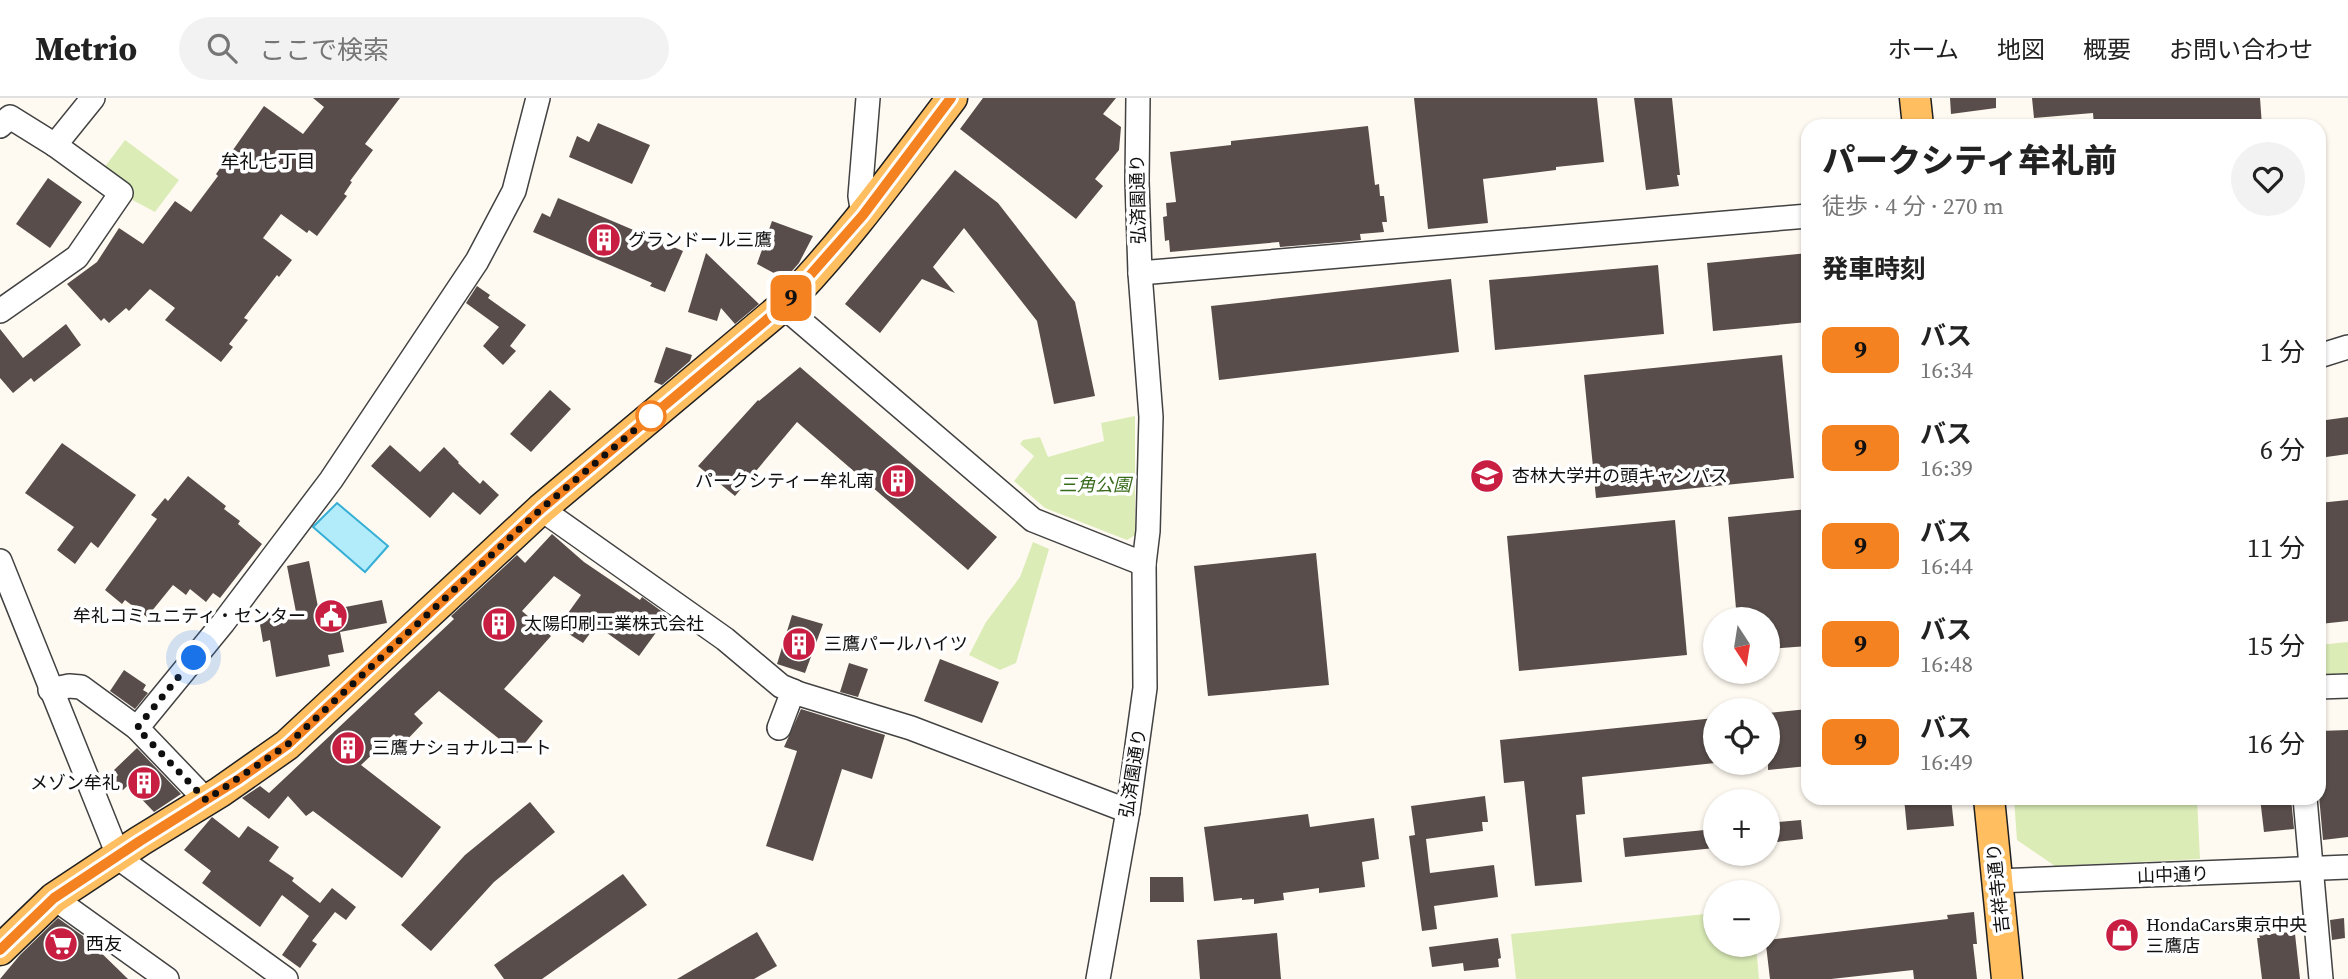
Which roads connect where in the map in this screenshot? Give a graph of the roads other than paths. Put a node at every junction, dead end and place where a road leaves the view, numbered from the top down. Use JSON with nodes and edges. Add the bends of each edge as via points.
{"nodes":[{"id":1,"x":93,"y":98,"type":"edge"},
{"id":2,"x":538,"y":98,"type":"edge"},
{"id":3,"x":868,"y":98,"type":"edge"},
{"id":4,"x":951,"y":98,"type":"edge"},
{"id":5,"x":1138,"y":98,"type":"edge"},
{"id":6,"x":1915,"y":98,"type":"edge"},
{"id":7,"x":1917,"y":119,"type":"edge"},
{"id":8,"x":0,"y":126,"type":"edge"},
{"id":9,"x":55,"y":145,"type":"junction"},
{"id":10,"x":863,"y":215,"type":"junction"},
{"id":11,"x":1801,"y":217,"type":"edge"},
{"id":12,"x":1140,"y":273,"type":"junction"},
{"id":13,"x":783,"y":306,"type":"junction"},
{"id":14,"x":0,"y":311,"type":"edge"},
{"id":15,"x":2348,"y":347,"type":"edge"},
{"id":16,"x":2326,"y":354,"type":"edge"},
{"id":17,"x":541,"y":509,"type":"junction"},
{"id":18,"x":1144,"y":564,"type":"junction"},
{"id":19,"x":3,"y":576,"type":"edge"},
{"id":20,"x":2348,"y":686,"type":"edge"},
{"id":21,"x":2326,"y":687,"type":"edge"},
{"id":22,"x":50,"y":690,"type":"junction"},
{"id":23,"x":793,"y":691,"type":"junction"},
{"id":24,"x":137,"y":728,"type":"junction"},
{"id":25,"x":779,"y":728,"type":"dead end"},
{"id":26,"x":206,"y":800,"type":"junction"},
{"id":27,"x":1990,"y":805,"type":"edge"},
{"id":28,"x":2306,"y":805,"type":"edge"},
{"id":29,"x":1128,"y":811,"type":"junction"},
{"id":30,"x":118,"y":855,"type":"junction"},
{"id":31,"x":2348,"y":867,"type":"edge"},
{"id":32,"x":2311,"y":869,"type":"junction"},
{"id":33,"x":1997,"y":881,"type":"junction"},
{"id":34,"x":54,"y":898,"type":"junction"},
{"id":35,"x":0,"y":950,"type":"edge"},
{"id":36,"x":167,"y":979,"type":"edge"},
{"id":37,"x":286,"y":979,"type":"edge"},
{"id":38,"x":1098,"y":979,"type":"edge"},
{"id":39,"x":2007,"y":979,"type":"edge"},
{"id":40,"x":2321,"y":979,"type":"edge"}],
"edges":[{"from":1,"to":9,"type":"street"},
{"from":2,"to":24,"type":"street","via":[[514,191],[477,261],[331,480]]},
{"from":3,"to":10,"type":"street","via":[[860,196]]},
{"from":4,"to":10,"type":"main road"},
{"from":5,"to":12,"type":"street","name":"弘済園通り"},
{"from":6,"to":7,"type":"main road"},
{"from":8,"to":9,"type":"street","via":[[10,117]]},
{"from":9,"to":14,"type":"street","via":[[121,193],[78,257]]},
{"from":10,"to":13,"type":"main road"},
{"from":11,"to":12,"type":"street"},
{"from":12,"to":18,"type":"street","name":"弘済園通り","via":[[1150,417],[1149,531]]},
{"from":13,"to":17,"type":"main road"},
{"from":13,"to":18,"type":"street","via":[[1033,520]]},
{"from":15,"to":16,"type":"street"},
{"from":17,"to":23,"type":"street"},
{"from":17,"to":26,"type":"main road","via":[[287,745]]},
{"from":18,"to":29,"type":"street","name":"弘済園通り","via":[[1144,688]]},
{"from":19,"to":22,"type":"street"},
{"from":20,"to":21,"type":"street"},
{"from":22,"to":24,"type":"street","via":[[80,687]]},
{"from":22,"to":30,"type":"street"},
{"from":23,"to":25,"type":"street"},
{"from":23,"to":29,"type":"street","via":[[911,729]]},
{"from":24,"to":26,"type":"street"},
{"from":26,"to":30,"type":"main road"},
{"from":27,"to":33,"type":"main road","name":"吉祥寺通り"},
{"from":28,"to":32,"type":"street"},
{"from":29,"to":38,"type":"street","name":"弘済園通り"},
{"from":30,"to":34,"type":"main road"},
{"from":30,"to":37,"type":"street"},
{"from":31,"to":32,"type":"street","name":"山中通り"},
{"from":32,"to":33,"type":"street","name":"山中通り"},
{"from":32,"to":40,"type":"street"},
{"from":33,"to":39,"type":"main road","name":"吉祥寺通り"},
{"from":34,"to":35,"type":"main road"},
{"from":34,"to":36,"type":"street"}]}
